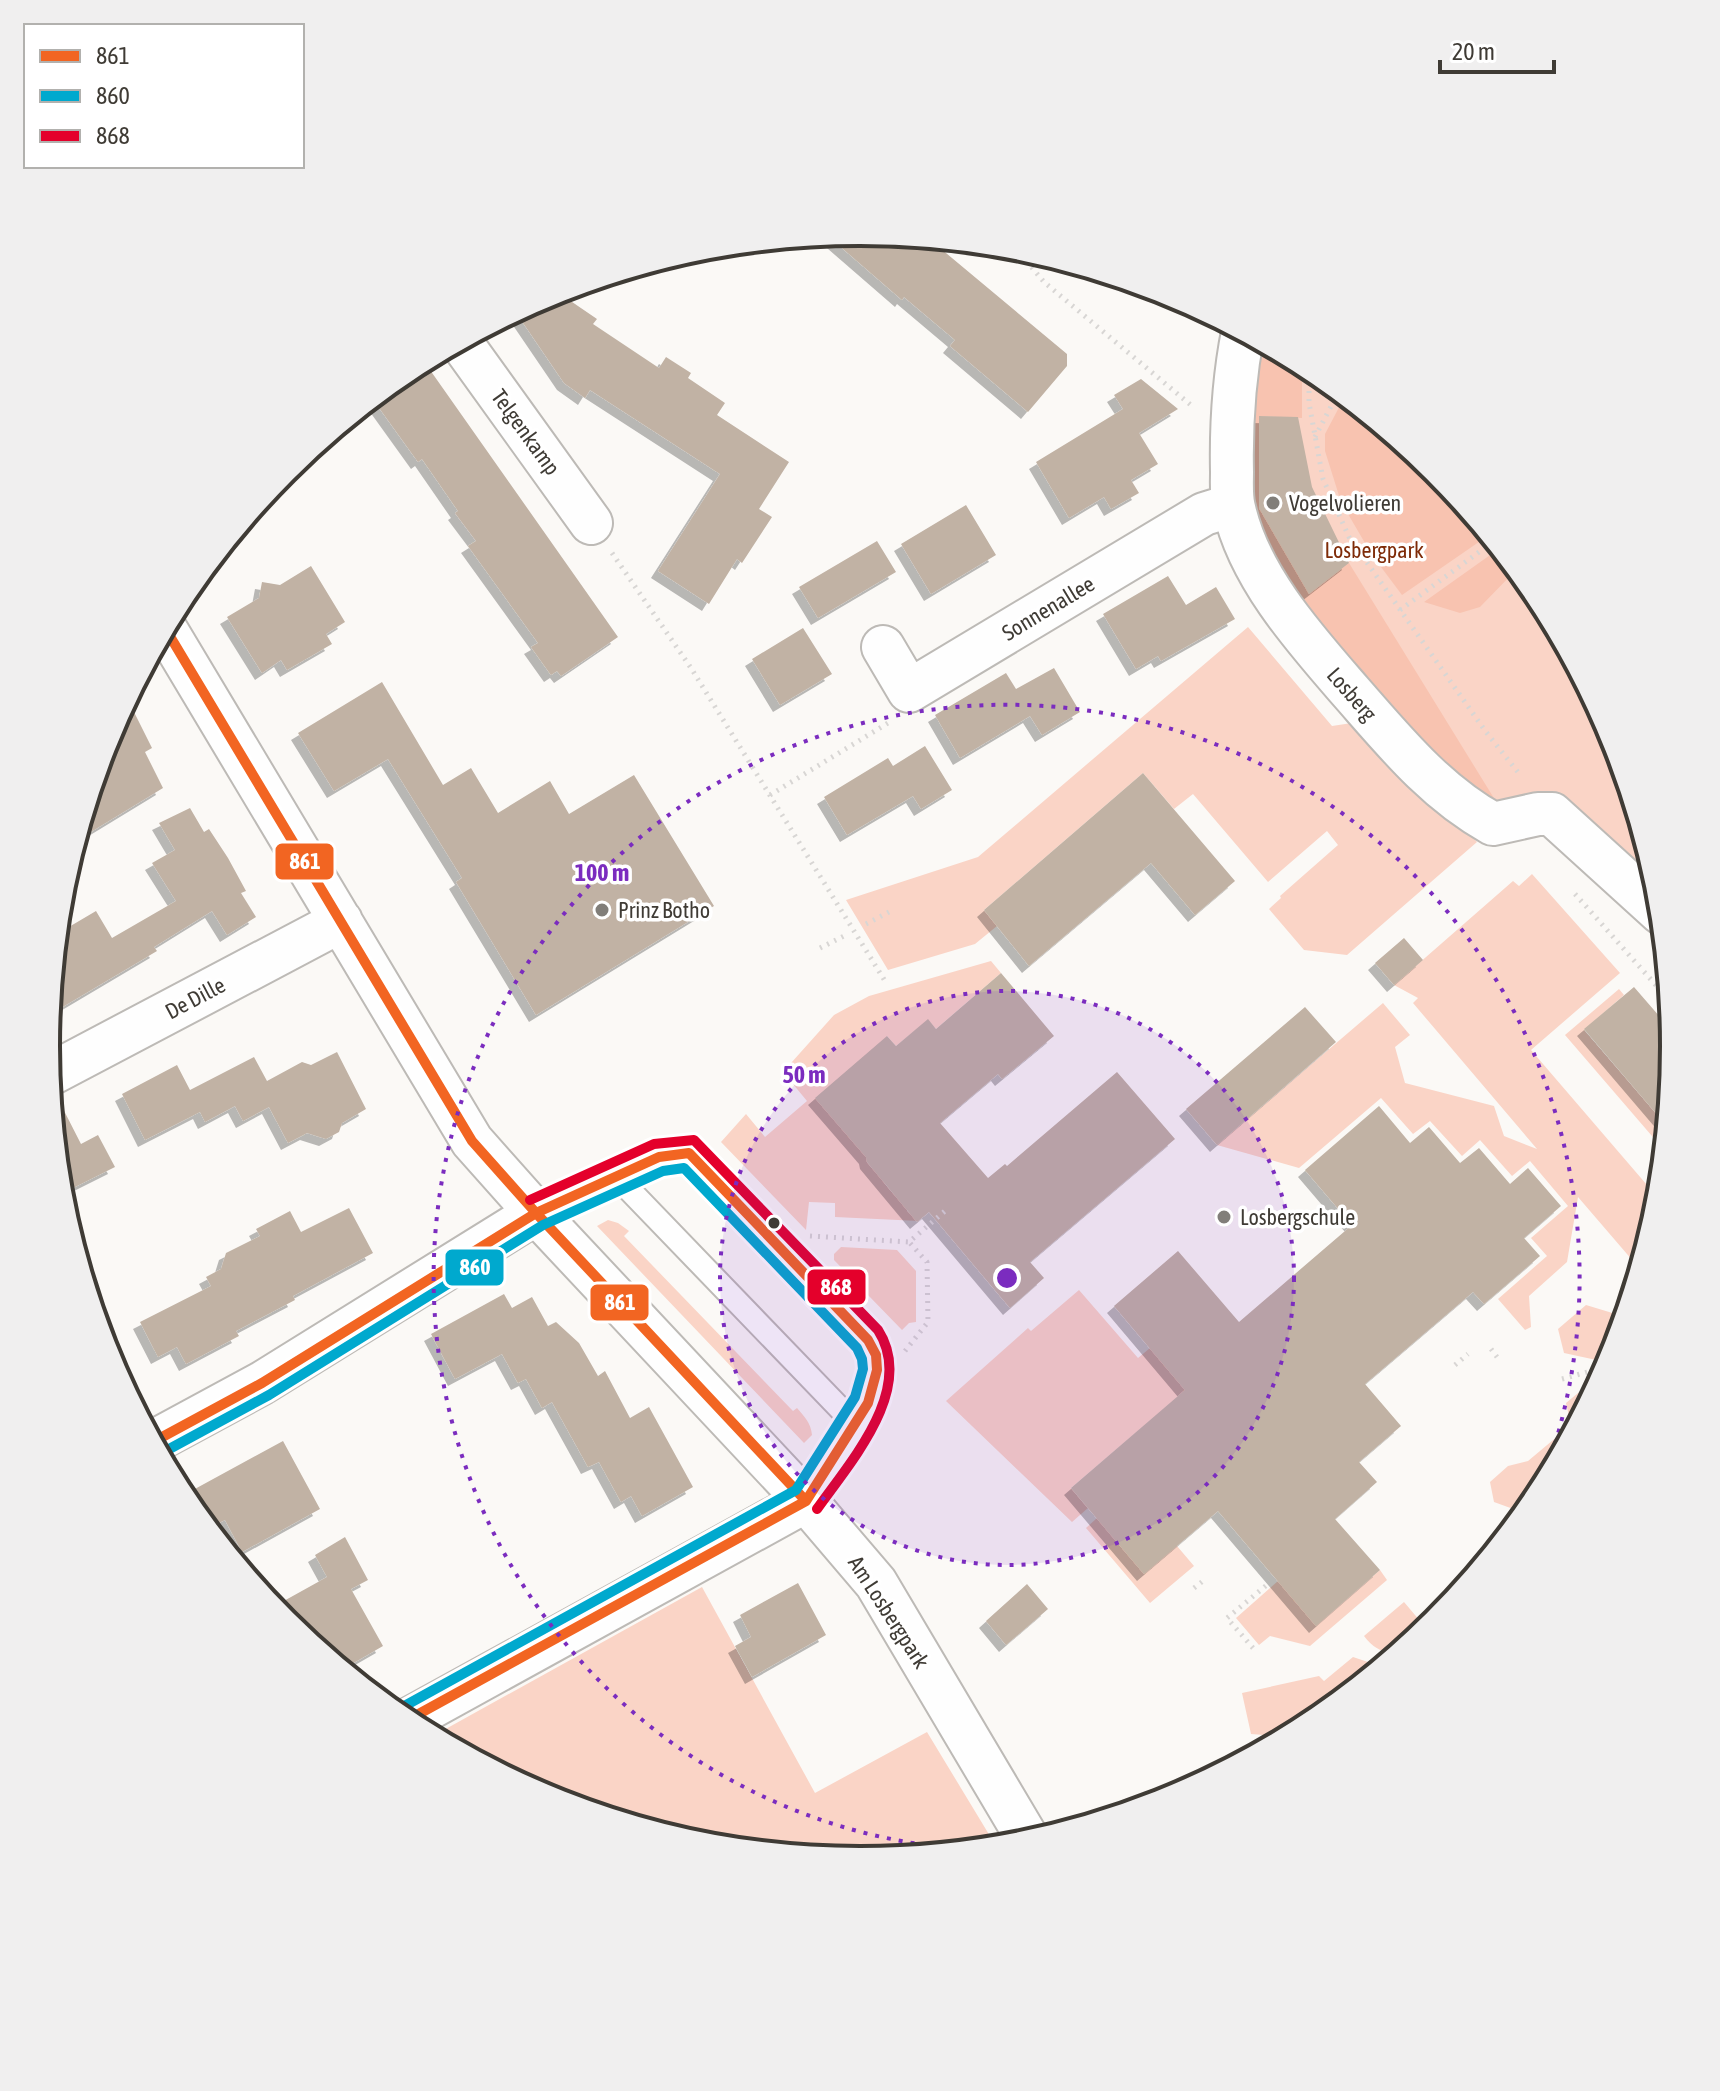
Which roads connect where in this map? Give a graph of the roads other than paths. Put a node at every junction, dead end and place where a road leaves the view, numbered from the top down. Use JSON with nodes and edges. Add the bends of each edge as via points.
{"nodes":[{"id":1,"x":1241,"y":343,"type":"edge"},
{"id":2,"x":466,"y":350,"type":"edge"},
{"id":3,"x":1233,"y":505,"type":"junction"},
{"id":4,"x":591,"y":523,"type":"road end"},
{"id":5,"x":171,"y":638,"type":"edge"},
{"id":6,"x":883,"y":647,"type":"dead end"},
{"id":7,"x":1647,"y":900,"type":"edge"},
{"id":8,"x":341,"y":921,"type":"junction"},
{"id":9,"x":61,"y":1069,"type":"edge"},
{"id":10,"x":615,"y":1175,"type":"junction"},
{"id":11,"x":536,"y":1213,"type":"junction"},
{"id":12,"x":856,"y":1425,"type":"junction"},
{"id":13,"x":163,"y":1437,"type":"edge"},
{"id":14,"x":806,"y":1501,"type":"junction"},
{"id":15,"x":420,"y":1713,"type":"edge"},
{"id":16,"x":1022,"y":1829,"type":"edge"}],
"edges":[{"from":1,"to":3,"type":"street","name":"Losberg","via":[[1231,440]]},
{"from":2,"to":4,"type":"street","name":"Telgenkamp"},
{"from":3,"to":6,"type":"street","name":"Sonnenallee","via":[[1204,514],[909,691]]},
{"from":3,"to":7,"type":"street","name":"Losberg","via":[[1244,542],[1303,636],[1393,741],[1446,793],[1493,824],[1552,814]]},
{"from":5,"to":8,"type":"street","name":"Am Losbergpark"},
{"from":8,"to":9,"type":"street","name":"De Dille"},
{"from":8,"to":11,"type":"street","name":"Am Losbergpark","via":[[472,1141]]},
{"from":10,"to":11,"type":"lane"},
{"from":10,"to":12,"type":"lane"},
{"from":10,"to":12,"type":"lane","via":[[659,1157],[689,1153],[868,1340],[876,1355],[877,1379]]},
{"from":11,"to":13,"type":"street","via":[[262,1383]]},
{"from":11,"to":14,"type":"street","name":"Am Losbergpark"},
{"from":12,"to":14,"type":"lane"},
{"from":14,"to":15,"type":"street"},
{"from":14,"to":16,"type":"street","name":"Am Losbergpark","via":[[876,1583]]}]}
